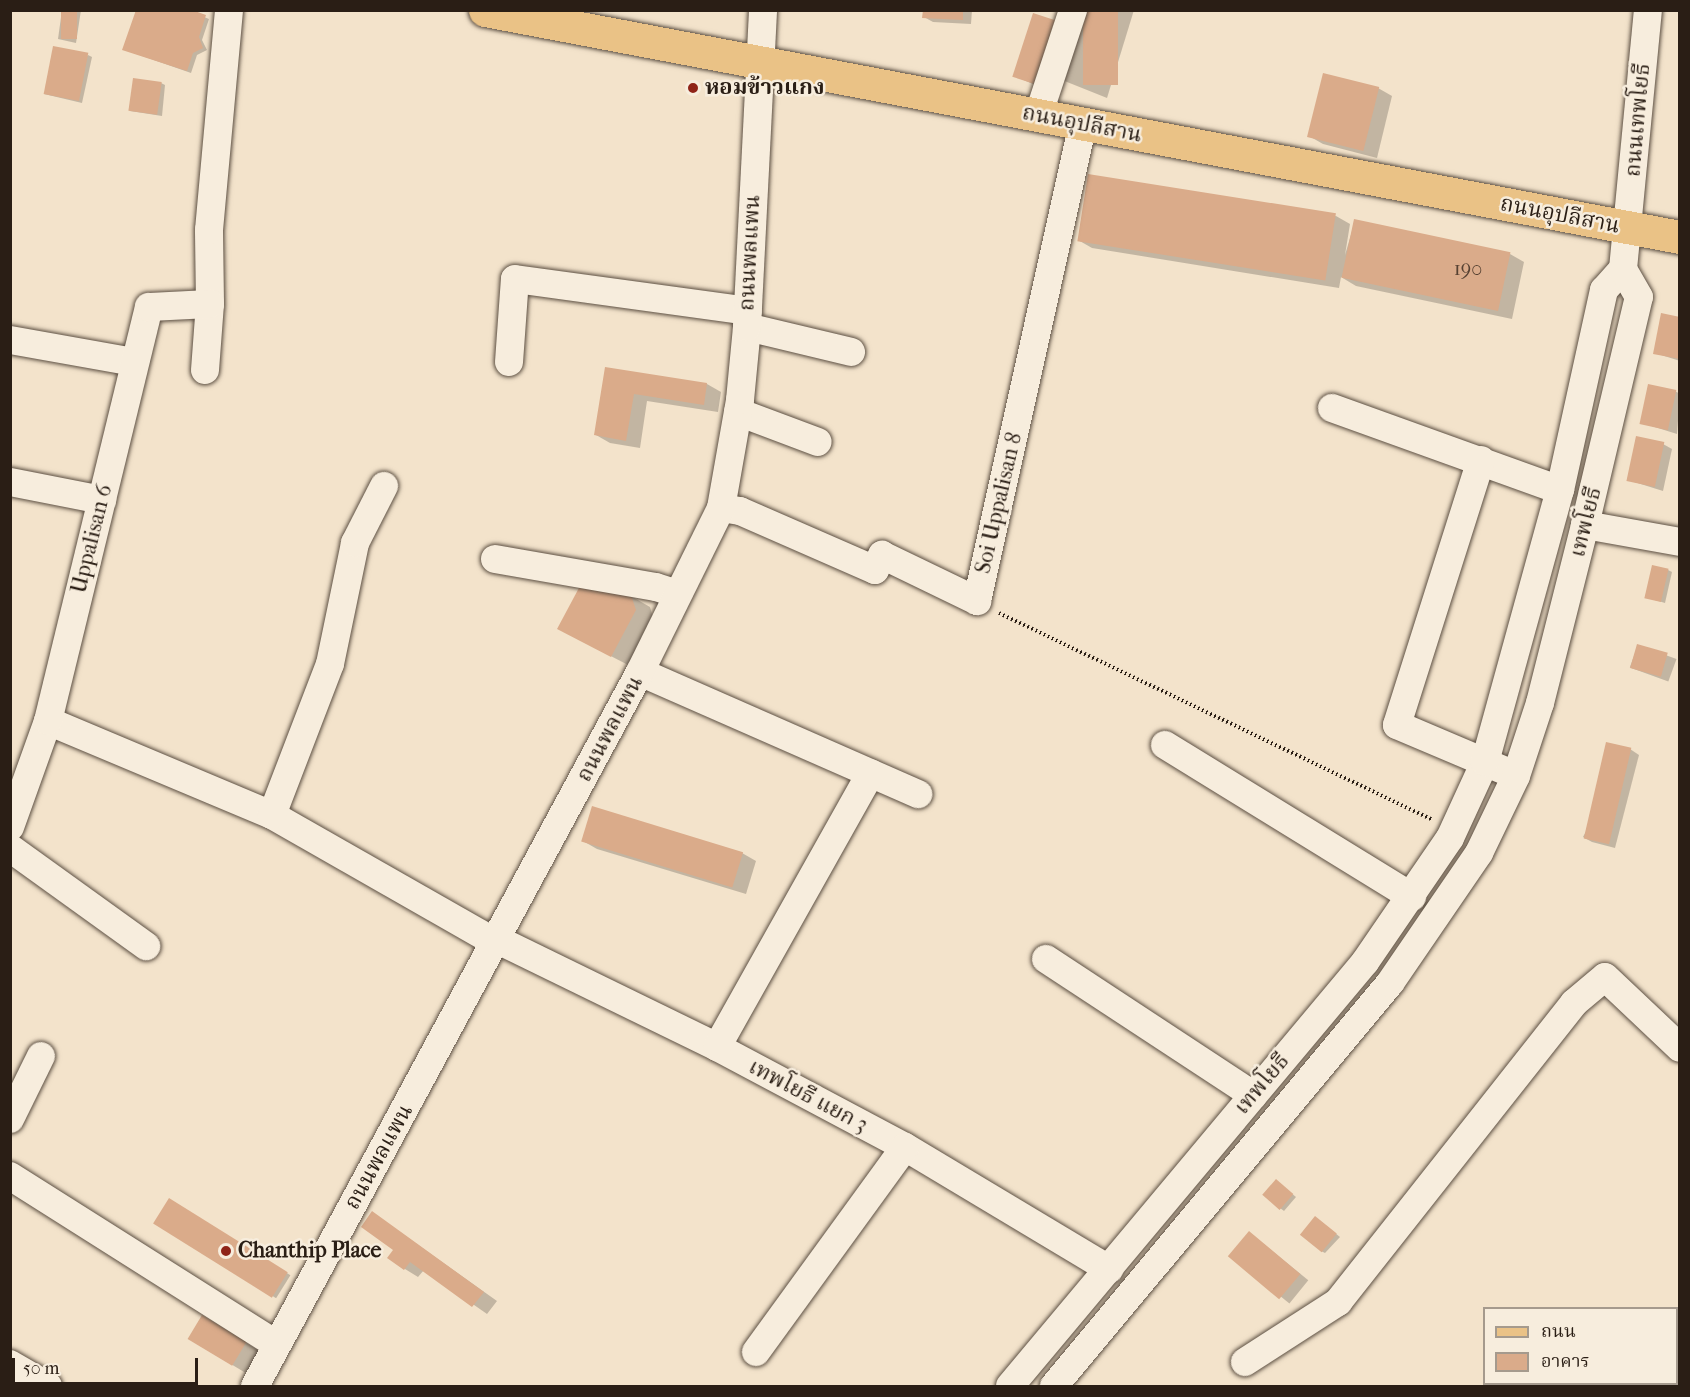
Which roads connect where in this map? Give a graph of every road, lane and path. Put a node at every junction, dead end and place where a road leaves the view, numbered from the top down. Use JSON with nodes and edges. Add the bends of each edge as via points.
{"nodes":[{"id":1,"x":229,"y":10,"type":"edge"},
{"id":2,"x":485,"y":10,"type":"edge"},
{"id":3,"x":763,"y":10,"type":"edge"},
{"id":4,"x":1073,"y":10,"type":"edge"},
{"id":5,"x":1648,"y":10,"type":"edge"},
{"id":6,"x":575,"y":19,"type":"edge"},
{"id":7,"x":759,"y":62,"type":"junction"},
{"id":8,"x":1038,"y":116,"type":"junction"},
{"id":9,"x":1083,"y":124,"type":"junction"},
{"id":10,"x":1629,"y":229,"type":"junction"},
{"id":11,"x":1680,"y":237,"type":"edge"},
{"id":12,"x":1623,"y":269,"type":"junction"},
{"id":13,"x":210,"y":304,"type":"junction"},
{"id":14,"x":747,"y":319,"type":"junction"},
{"id":15,"x":10,"y":340,"type":"edge"},
{"id":16,"x":851,"y":351,"type":"dead end"},
{"id":17,"x":134,"y":362,"type":"junction"},
{"id":18,"x":509,"y":362,"type":"dead end"},
{"id":19,"x":206,"y":370,"type":"dead end"},
{"id":20,"x":1332,"y":408,"type":"dead end"},
{"id":21,"x":738,"y":412,"type":"junction"},
{"id":22,"x":818,"y":442,"type":"dead end"},
{"id":23,"x":1481,"y":460,"type":"junction"},
{"id":24,"x":10,"y":482,"type":"edge"},
{"id":25,"x":384,"y":486,"type":"dead end"},
{"id":26,"x":1560,"y":490,"type":"junction"},
{"id":27,"x":102,"y":500,"type":"junction"},
{"id":28,"x":721,"y":508,"type":"junction"},
{"id":29,"x":1585,"y":525,"type":"junction"},
{"id":30,"x":1680,"y":542,"type":"edge"},
{"id":31,"x":495,"y":559,"type":"dead end"},
{"id":32,"x":677,"y":594,"type":"junction"},
{"id":33,"x":976,"y":601,"type":"junction"},
{"id":34,"x":640,"y":672,"type":"junction"},
{"id":35,"x":48,"y":721,"type":"junction"},
{"id":36,"x":1165,"y":745,"type":"dead end"},
{"id":37,"x":1485,"y":762,"type":"junction"},
{"id":38,"x":871,"y":773,"type":"junction"},
{"id":39,"x":1516,"y":776,"type":"junction"},
{"id":40,"x":918,"y":794,"type":"dead end"},
{"id":41,"x":272,"y":815,"type":"junction"},
{"id":42,"x":10,"y":827,"type":"edge"},
{"id":43,"x":1454,"y":829,"type":"junction"},
{"id":44,"x":10,"y":848,"type":"edge"},
{"id":45,"x":1412,"y":897,"type":"junction"},
{"id":46,"x":497,"y":941,"type":"junction"},
{"id":47,"x":146,"y":946,"type":"dead end"},
{"id":48,"x":1046,"y":959,"type":"dead end"},
{"id":49,"x":717,"y":1047,"type":"junction"},
{"id":50,"x":1680,"y":1048,"type":"edge"},
{"id":51,"x":41,"y":1056,"type":"dead end"},
{"id":52,"x":1253,"y":1095,"type":"junction"},
{"id":53,"x":10,"y":1119,"type":"edge"},
{"id":54,"x":905,"y":1148,"type":"junction"},
{"id":55,"x":10,"y":1176,"type":"edge"},
{"id":56,"x":1109,"y":1269,"type":"junction"},
{"id":57,"x":276,"y":1344,"type":"junction"},
{"id":58,"x":756,"y":1352,"type":"dead end"},
{"id":59,"x":1245,"y":1362,"type":"dead end"},
{"id":60,"x":10,"y":1364,"type":"edge"},
{"id":61,"x":48,"y":1386,"type":"edge"},
{"id":62,"x":255,"y":1386,"type":"edge"},
{"id":63,"x":1010,"y":1386,"type":"edge"},
{"id":64,"x":1054,"y":1386,"type":"edge"}],
"edges":[{"from":1,"to":13,"type":"street","via":[[209,230]]},
{"from":2,"to":6,"type":"main road","name":"ถนนอุปลีสาน"},
{"from":3,"to":7,"type":"street","name":"ถนนพลแพน"},
{"from":4,"to":8,"type":"street"},
{"from":5,"to":10,"type":"street","name":"ถนนเทพโยธี"},
{"from":6,"to":7,"type":"main road","name":"ถนนอุปลีสาน"},
{"from":7,"to":8,"type":"main road","name":"ถนนอุปลีสาน"},
{"from":7,"to":14,"type":"street","name":"ถนนพลแพน"},
{"from":8,"to":9,"type":"main road","name":"ถนนอุปลีสาน"},
{"from":9,"to":10,"type":"main road","name":"ถนนอุปลีสาน"},
{"from":9,"to":33,"type":"street","name":"Soi Uppalisan 8"},
{"from":10,"to":11,"type":"main road","name":"ถนนอุปลีสาน"},
{"from":10,"to":12,"type":"street"},
{"from":12,"to":26,"type":"street","name":"เทพโยธี","via":[[1604,290]]},
{"from":12,"to":29,"type":"street","name":"เทพโยธี","via":[[1639,297]]},
{"from":13,"to":17,"type":"street","name":"Uppalisan 6","via":[[149,307]]},
{"from":13,"to":19,"type":"street"},
{"from":14,"to":16,"type":"street"},
{"from":14,"to":18,"type":"street","via":[[515,279]]},
{"from":14,"to":21,"type":"street","name":"ถนนพลแพน"},
{"from":15,"to":17,"type":"street"},
{"from":17,"to":27,"type":"street","name":"Uppalisan 6"},
{"from":20,"to":23,"type":"street"},
{"from":21,"to":22,"type":"street"},
{"from":21,"to":28,"type":"street","name":"ถนนพลแพน"},
{"from":23,"to":26,"type":"street"},
{"from":23,"to":37,"type":"street","via":[[1397,725]]},
{"from":24,"to":27,"type":"street"},
{"from":25,"to":41,"type":"street","via":[[355,543],[330,664]]},
{"from":26,"to":37,"type":"street","name":"เทพโยธี"},
{"from":27,"to":35,"type":"street","name":"Uppalisan 6"},
{"from":28,"to":32,"type":"street","name":"ถนนพลแพน"},
{"from":28,"to":33,"type":"street","name":"Soi Uppalisan 8","via":[[740,512],[875,570],[882,555]]},
{"from":29,"to":30,"type":"street"},
{"from":29,"to":39,"type":"street","name":"เทพโยธี","via":[[1540,703]]},
{"from":31,"to":32,"type":"street"},
{"from":32,"to":34,"type":"street","name":"ถนนพลแพน"},
{"from":33,"to":43,"type":"path"},
{"from":34,"to":38,"type":"street"},
{"from":34,"to":46,"type":"street","name":"ถนนพลแพน"},
{"from":35,"to":41,"type":"street","name":"เทพโยธี แยก 3"},
{"from":35,"to":42,"type":"street","name":"Uppalisan 6"},
{"from":36,"to":45,"type":"street"},
{"from":37,"to":39,"type":"street"},
{"from":37,"to":43,"type":"street","name":"เทพโยธี"},
{"from":38,"to":40,"type":"street"},
{"from":38,"to":49,"type":"street"},
{"from":39,"to":64,"type":"street","name":"เทพโยธี","via":[[1479,853],[1390,983]]},
{"from":41,"to":46,"type":"street","name":"เทพโยธี แยก 3"},
{"from":43,"to":45,"type":"street","name":"เทพโยธี"},
{"from":44,"to":47,"type":"street"},
{"from":45,"to":52,"type":"street","name":"เทพโยธี","via":[[1365,962]]},
{"from":46,"to":49,"type":"street","name":"เทพโยธี แยก 3"},
{"from":46,"to":57,"type":"street","name":"ถนนพลแพน"},
{"from":48,"to":52,"type":"street"},
{"from":49,"to":54,"type":"street","name":"เทพโยธี แยก 3"},
{"from":50,"to":59,"type":"street","via":[[1605,977],[1574,1003],[1338,1302]]},
{"from":51,"to":53,"type":"street"},
{"from":52,"to":56,"type":"street","name":"เทพโยธี"},
{"from":54,"to":56,"type":"street","name":"เทพโยธี แยก 3"},
{"from":54,"to":58,"type":"street"},
{"from":55,"to":57,"type":"street"},
{"from":56,"to":63,"type":"street","name":"เทพโยธี"},
{"from":57,"to":62,"type":"street","name":"ถนนพลแพน"},
{"from":60,"to":61,"type":"street"}]}
